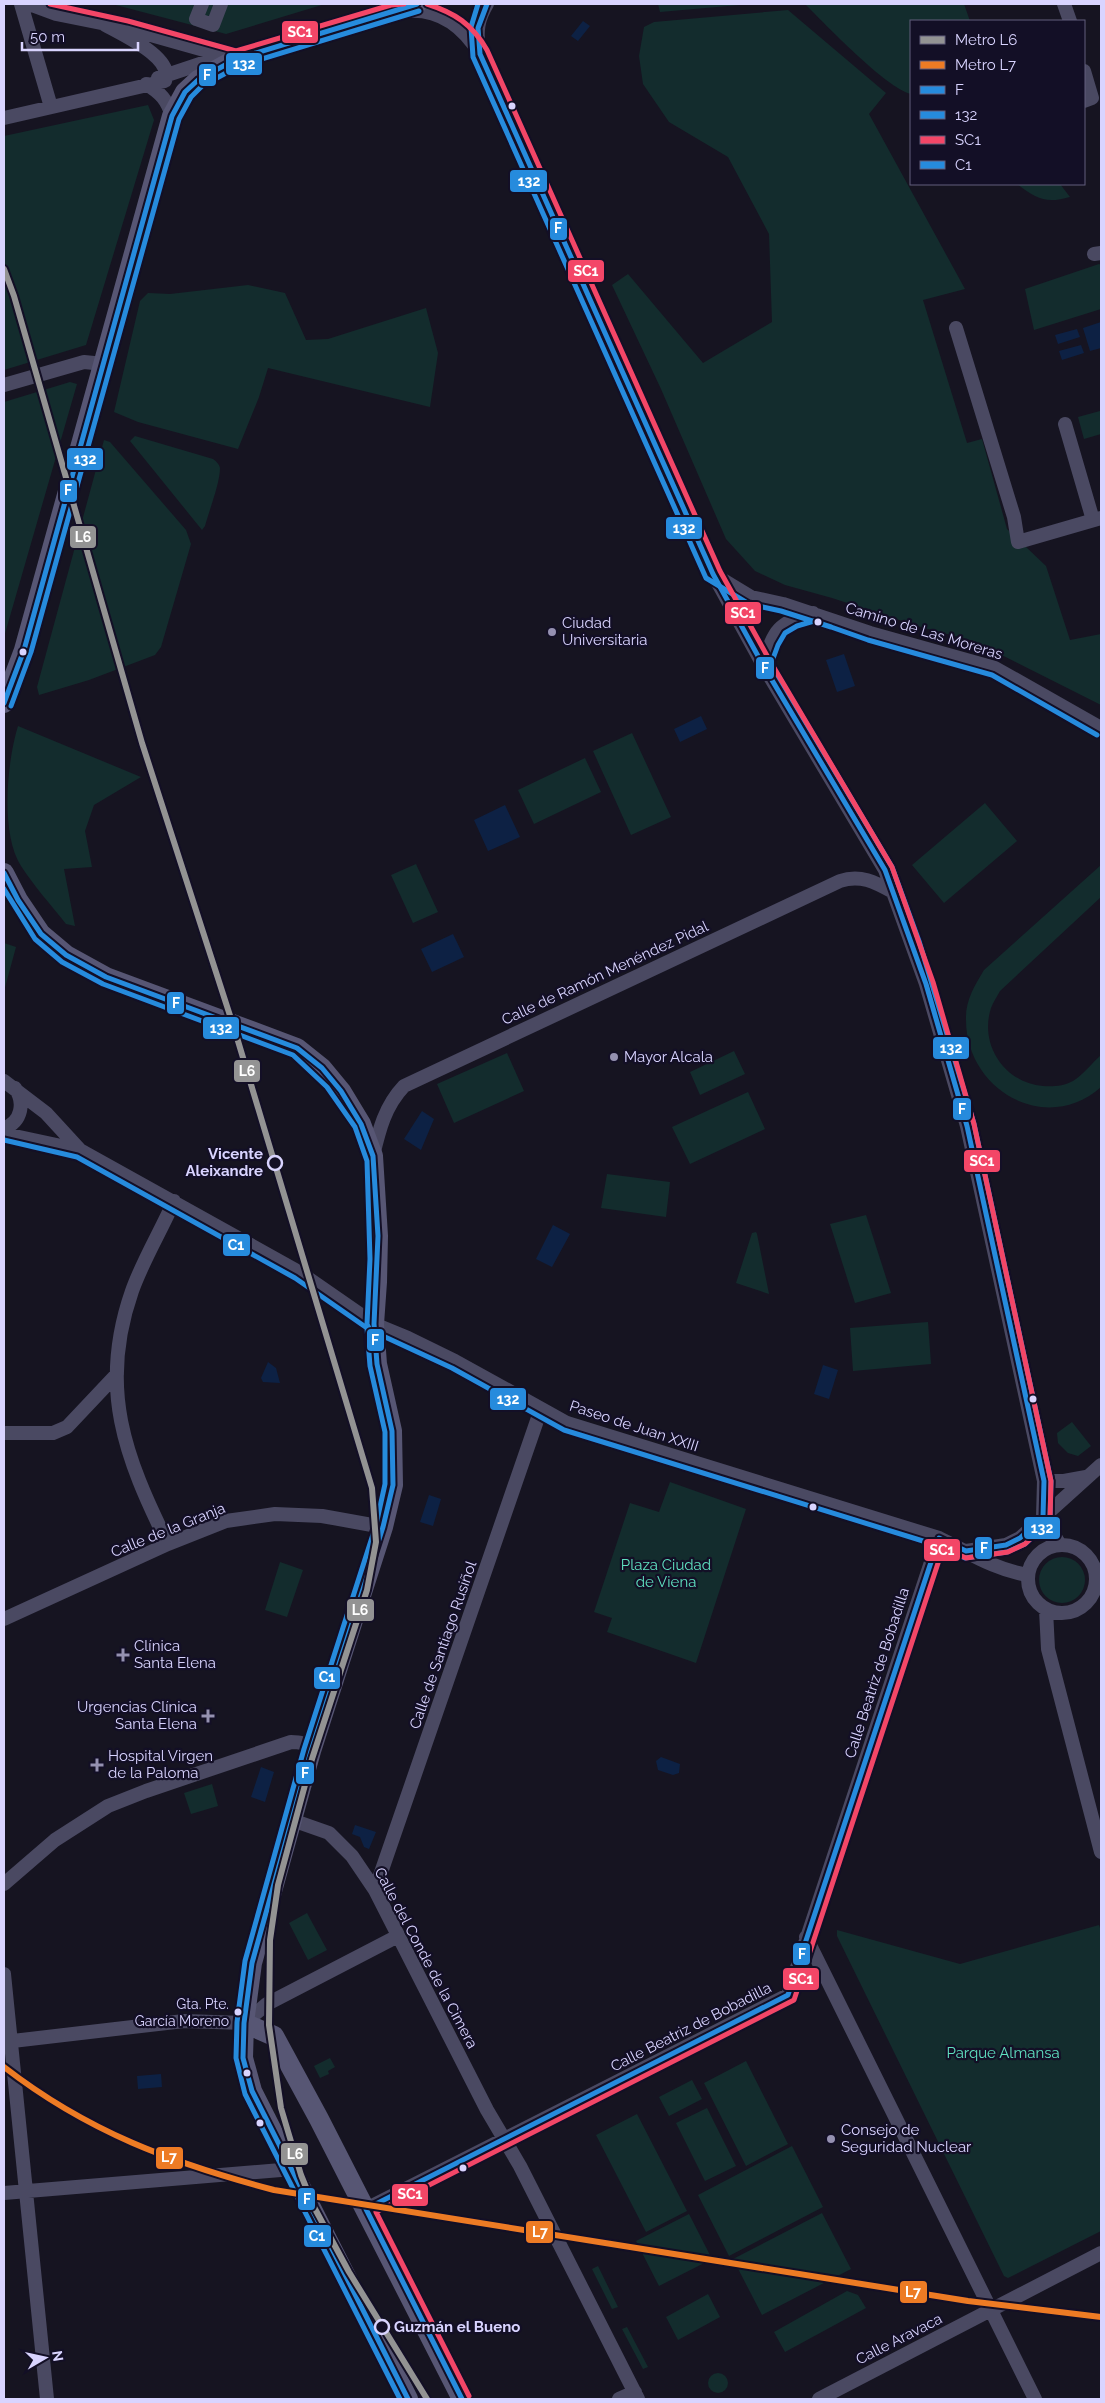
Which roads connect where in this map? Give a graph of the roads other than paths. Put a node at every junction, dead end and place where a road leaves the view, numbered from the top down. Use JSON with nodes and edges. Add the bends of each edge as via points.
{"nodes":[{"id":1,"x":21,"y":4,"type":"edge"},
{"id":2,"x":29,"y":4,"type":"edge"},
{"id":3,"x":202,"y":4,"type":"edge"},
{"id":4,"x":221,"y":4,"type":"edge"},
{"id":5,"x":417,"y":4,"type":"edge"},
{"id":6,"x":487,"y":4,"type":"edge"},
{"id":7,"x":1064,"y":4,"type":"edge"},
{"id":8,"x":393,"y":12,"type":"junction"},
{"id":9,"x":1070,"y":20,"type":"edge"},
{"id":10,"x":104,"y":24,"type":"junction"},
{"id":11,"x":480,"y":54,"type":"junction"},
{"id":12,"x":230,"y":58,"type":"junction"},
{"id":13,"x":166,"y":73,"type":"junction"},
{"id":14,"x":1085,"y":74,"type":"edge"},
{"id":15,"x":146,"y":84,"type":"junction"},
{"id":16,"x":1085,"y":101,"type":"edge"},
{"id":17,"x":51,"y":107,"type":"junction"},
{"id":18,"x":172,"y":116,"type":"junction"},
{"id":19,"x":4,"y":118,"type":"edge"},
{"id":20,"x":956,"y":328,"type":"dead end"},
{"id":21,"x":102,"y":371,"type":"junction"},
{"id":22,"x":4,"y":385,"type":"edge"},
{"id":23,"x":1065,"y":424,"type":"dead end"},
{"id":24,"x":1097,"y":519,"type":"edge"},
{"id":25,"x":713,"y":574,"type":"junction"},
{"id":26,"x":814,"y":613,"type":"junction"},
{"id":27,"x":764,"y":665,"type":"junction"},
{"id":28,"x":4,"y":703,"type":"edge"},
{"id":29,"x":1101,"y":728,"type":"edge"},
{"id":30,"x":4,"y":873,"type":"edge"},
{"id":31,"x":893,"y":892,"type":"junction"},
{"id":32,"x":9,"y":1084,"type":"edge"},
{"id":33,"x":4,"y":1130,"type":"edge"},
{"id":34,"x":80,"y":1150,"type":"junction"},
{"id":35,"x":373,"y":1156,"type":"junction"},
{"id":36,"x":174,"y":1201,"type":"junction"},
{"id":37,"x":374,"y":1324,"type":"junction"},
{"id":38,"x":117,"y":1374,"type":"junction"},
{"id":39,"x":541,"y":1409,"type":"junction"},
{"id":40,"x":4,"y":1433,"type":"edge"},
{"id":41,"x":1101,"y":1465,"type":"edge"},
{"id":42,"x":1086,"y":1477,"type":"junction"},
{"id":43,"x":1044,"y":1481,"type":"junction"},
{"id":44,"x":1043,"y":1518,"type":"junction"},
{"id":45,"x":383,"y":1527,"type":"junction"},
{"id":46,"x":939,"y":1538,"type":"junction"},
{"id":47,"x":168,"y":1544,"type":"junction"},
{"id":48,"x":1060,"y":1544,"type":"junction"},
{"id":49,"x":966,"y":1551,"type":"junction"},
{"id":50,"x":1028,"y":1575,"type":"junction"},
{"id":51,"x":1098,"y":1594,"type":"edge"},
{"id":52,"x":1046,"y":1610,"type":"junction"},
{"id":53,"x":4,"y":1619,"type":"edge"},
{"id":54,"x":311,"y":1751,"type":"junction"},
{"id":55,"x":292,"y":1820,"type":"junction"},
{"id":56,"x":1101,"y":1852,"type":"edge"},
{"id":57,"x":4,"y":1884,"type":"edge"},
{"id":58,"x":375,"y":1890,"type":"junction"},
{"id":59,"x":398,"y":1936,"type":"junction"},
{"id":60,"x":806,"y":1937,"type":"junction"},
{"id":61,"x":4,"y":1974,"type":"edge"},
{"id":62,"x":244,"y":2023,"type":"junction"},
{"id":63,"x":7,"y":2041,"type":"edge"},
{"id":64,"x":505,"y":2139,"type":"junction"},
{"id":65,"x":293,"y":2169,"type":"junction"},
{"id":66,"x":27,"y":2191,"type":"junction"},
{"id":67,"x":4,"y":2193,"type":"edge"},
{"id":68,"x":366,"y":2209,"type":"junction"},
{"id":69,"x":1101,"y":2253,"type":"edge"},
{"id":70,"x":990,"y":2310,"type":"junction"},
{"id":71,"x":636,"y":2396,"type":"edge"},
{"id":72,"x":47,"y":2399,"type":"edge"},
{"id":73,"x":408,"y":2399,"type":"edge"},
{"id":74,"x":462,"y":2399,"type":"edge"},
{"id":75,"x":619,"y":2399,"type":"edge"},
{"id":76,"x":819,"y":2399,"type":"edge"},
{"id":77,"x":1035,"y":2399,"type":"edge"}],
"edges":[{"from":1,"to":17,"type":"street"},
{"from":2,"to":10,"type":"street","via":[[56,14]]},
{"from":3,"to":4,"type":"street","via":[[197,23],[213,25]]},
{"from":5,"to":8,"type":"street"},
{"from":6,"to":11,"type":"street","via":[[480,14],[476,33]]},
{"from":7,"to":9,"type":"street"},
{"from":8,"to":11,"type":"street","via":[[422,10],[443,17],[471,38]]},
{"from":8,"to":12,"type":"street"},
{"from":10,"to":12,"type":"street"},
{"from":10,"to":13,"type":"street","via":[[142,44],[156,56]]},
{"from":11,"to":25,"type":"street"},
{"from":12,"to":13,"type":"street"},
{"from":12,"to":18,"type":"street","via":[[185,92]]},
{"from":13,"to":15,"type":"street"},
{"from":14,"to":16,"type":"street","via":[[1092,98]]},
{"from":15,"to":17,"type":"street"},
{"from":15,"to":18,"type":"street","via":[[167,101]]},
{"from":17,"to":19,"type":"street"},
{"from":18,"to":21,"type":"street"},
{"from":20,"to":24,"type":"street","via":[[1014,517],[1018,542]]},
{"from":21,"to":22,"type":"street","via":[[94,363],[84,362]]},
{"from":21,"to":28,"type":"street","via":[[24,650]]},
{"from":23,"to":24,"type":"street"},
{"from":25,"to":26,"type":"street","name":"Camino de Las Moreras","via":[[751,597]]},
{"from":25,"to":27,"type":"street"},
{"from":26,"to":27,"type":"street","via":[[780,627]]},
{"from":26,"to":29,"type":"street","name":"Camino de Las Moreras","via":[[870,633],[995,668]]},
{"from":27,"to":31,"type":"street","via":[[872,847]]},
{"from":30,"to":35,"type":"street","via":[[41,934],[66,955],[106,977],[297,1048],[322,1068],[341,1092],[361,1124]]},
{"from":31,"to":35,"type":"street","name":"Calle de Ramón Menéndez Pidal","via":[[865,878],[840,881],[404,1086],[393,1097],[384,1114]]},
{"from":31,"to":43,"type":"street","via":[[926,984],[967,1126]]},
{"from":32,"to":33,"type":"street","via":[[19,1094],[21,1109],[14,1123]]},
{"from":32,"to":34,"type":"street","via":[[46,1112]]},
{"from":33,"to":34,"type":"street","via":[[10,1135]]},
{"from":34,"to":36,"type":"street","name":"Paseo de Juan XXIII"},
{"from":35,"to":37,"type":"street","via":[[378,1236]]},
{"from":36,"to":37,"type":"street","name":"Paseo de Juan XXIII","via":[[300,1272]]},
{"from":36,"to":38,"type":"street","via":[[132,1291],[120,1340]]},
{"from":37,"to":39,"type":"street","name":"Paseo de Juan XXIII","via":[[455,1361]]},
{"from":37,"to":45,"type":"street","via":[[377,1364],[392,1430],[393,1485]]},
{"from":38,"to":40,"type":"street","via":[[67,1427],[53,1433]]},
{"from":38,"to":47,"type":"street","via":[[117,1402],[124,1438],[141,1487]]},
{"from":39,"to":46,"type":"street","name":"Paseo de Juan XXIII","via":[[567,1423]]},
{"from":39,"to":58,"type":"street","name":"Calle de Santiago Rusiñol"},
{"from":41,"to":42,"type":"street"},
{"from":42,"to":43,"type":"street"},
{"from":42,"to":44,"type":"street"},
{"from":43,"to":44,"type":"street"},
{"from":44,"to":48,"type":"street"},
{"from":44,"to":49,"type":"street","via":[[1020,1538],[1006,1545]]},
{"from":45,"to":47,"type":"street","name":"Calle de la Granja","via":[[322,1516],[275,1514],[226,1521]]},
{"from":45,"to":54,"type":"street"},
{"from":46,"to":49,"type":"street","name":"Paseo de Juan XXIII"},
{"from":46,"to":60,"type":"street","name":"Calle Beatriz de Bobadilla"},
{"from":47,"to":53,"type":"street","name":"Calle de la Granja"},
{"from":48,"to":50,"type":"street","via":[[1038,1554]]},
{"from":48,"to":51,"type":"street","via":[[1082,1551],[1090,1559]]},
{"from":49,"to":50,"type":"street","name":"Paseo de Juan XXIII","via":[[988,1563]]},
{"from":50,"to":52,"type":"street","via":[[1031,1595]]},
{"from":51,"to":52,"type":"street","via":[[1074,1611],[1057,1613]]},
{"from":52,"to":56,"type":"street","via":[[1048,1649]]},
{"from":54,"to":55,"type":"street"},
{"from":54,"to":57,"type":"street","via":[[299,1742],[282,1744],[108,1806],[54,1840]]},
{"from":55,"to":58,"type":"street","name":"Calle del Conde de la Cimera","via":[[329,1833],[352,1856]]},
{"from":55,"to":62,"type":"street","via":[[252,1963]]},
{"from":58,"to":59,"type":"street","name":"Calle del Conde de la Cimera"},
{"from":59,"to":62,"type":"street","via":[[267,2004]]},
{"from":59,"to":64,"type":"street","name":"Calle del Conde de la Cimera"},
{"from":60,"to":64,"type":"street","name":"Calle Beatriz de Bobadilla","via":[[788,1996]]},
{"from":60,"to":70,"type":"street"},
{"from":61,"to":63,"type":"street"},
{"from":62,"to":63,"type":"street","via":[[184,2021]]},
{"from":62,"to":65,"type":"street","via":[[243,2058],[252,2091]]},
{"from":62,"to":68,"type":"street","via":[[274,2036]]},
{"from":63,"to":66,"type":"street"},
{"from":64,"to":68,"type":"street","name":"Calle Beatriz de Bobadilla"},
{"from":64,"to":71,"type":"street","name":"Calle del Conde de la Cimera"},
{"from":65,"to":66,"type":"street"},
{"from":65,"to":73,"type":"street"},
{"from":66,"to":67,"type":"street"},
{"from":66,"to":72,"type":"street"},
{"from":68,"to":74,"type":"street"},
{"from":69,"to":70,"type":"street","name":"Calle Aravaca"},
{"from":70,"to":76,"type":"street","name":"Calle Aravaca"},
{"from":70,"to":77,"type":"street"},
{"from":71,"to":75,"type":"street"}]}
